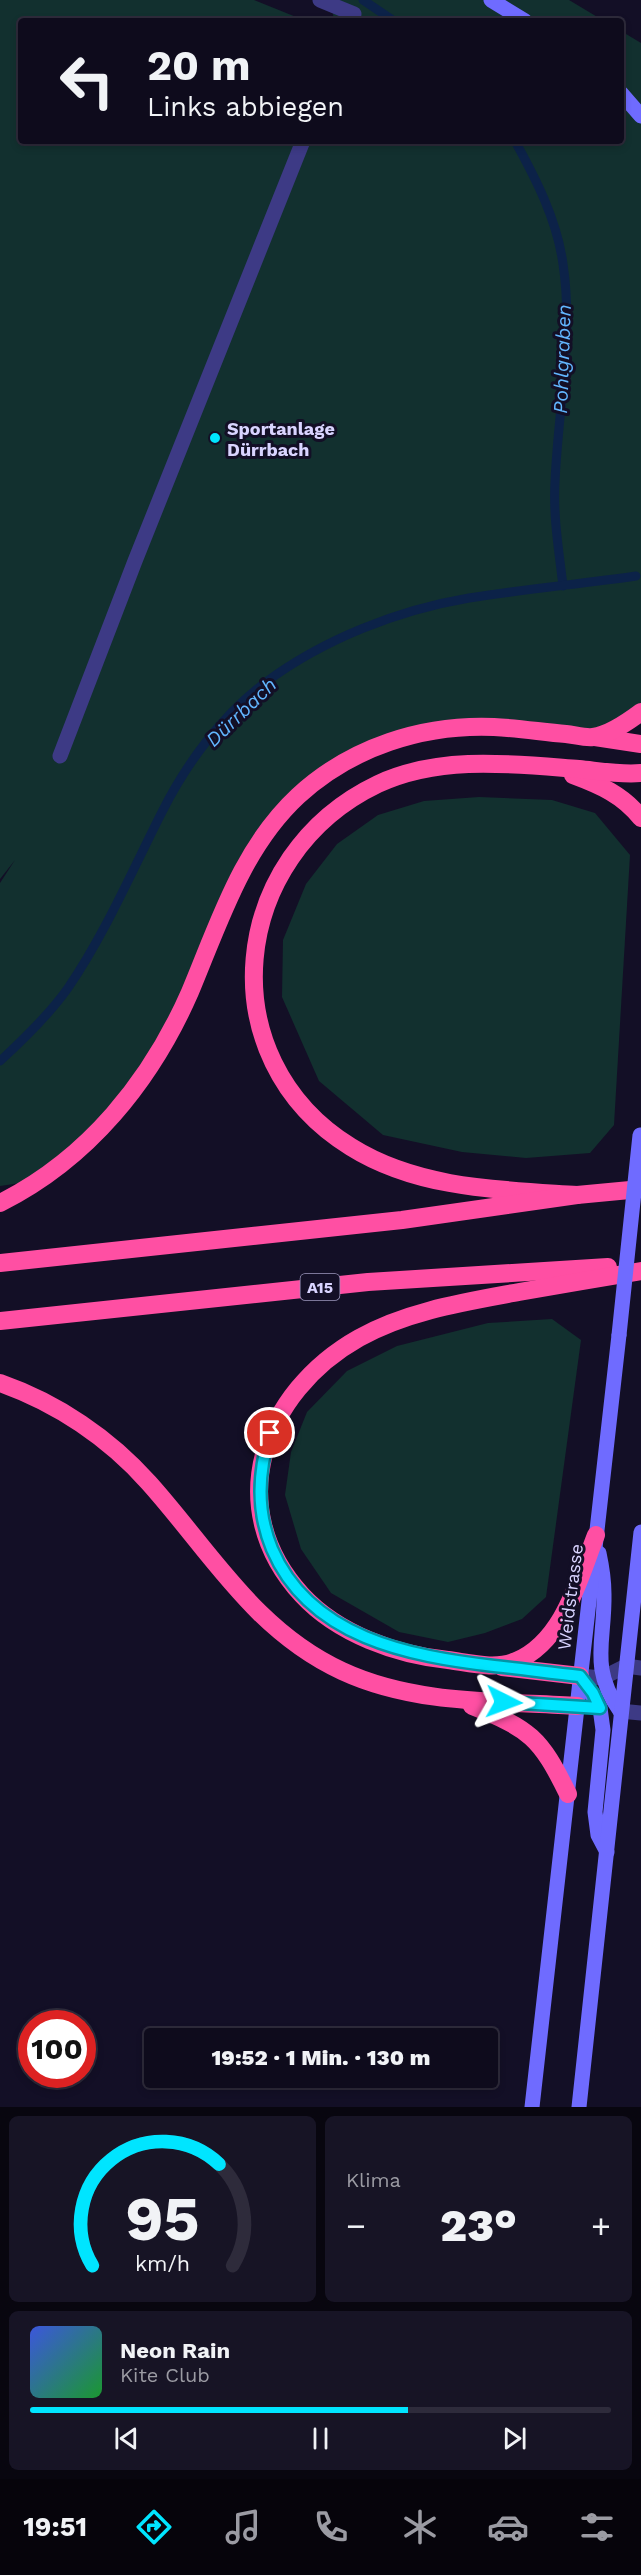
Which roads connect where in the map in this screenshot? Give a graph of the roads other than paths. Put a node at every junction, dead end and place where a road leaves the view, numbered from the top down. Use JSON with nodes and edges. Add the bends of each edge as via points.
{"nodes":[{"id":1,"x":320,"y":0,"type":"edge"},
{"id":2,"x":491,"y":0,"type":"edge"},
{"id":3,"x":352,"y":18,"type":"edge"},
{"id":4,"x":520,"y":18,"type":"edge"},
{"id":5,"x":624,"y":96,"type":"edge"},
{"id":6,"x":641,"y":116,"type":"edge"},
{"id":7,"x":302,"y":144,"type":"edge"},
{"id":8,"x":641,"y":712,"type":"edge"},
{"id":9,"x":594,"y":737,"type":"junction"},
{"id":10,"x":641,"y":744,"type":"edge"},
{"id":11,"x":60,"y":756,"type":"dead end"},
{"id":12,"x":555,"y":767,"type":"junction"},
{"id":13,"x":641,"y":773,"type":"edge"},
{"id":14,"x":641,"y":818,"type":"edge"},
{"id":15,"x":640,"y":1131,"type":"edge"},
{"id":16,"x":641,"y":1189,"type":"edge"},
{"id":17,"x":577,"y":1195,"type":"junction"},
{"id":18,"x":0,"y":1203,"type":"edge"},
{"id":19,"x":0,"y":1263,"type":"edge"},
{"id":20,"x":641,"y":1265,"type":"edge"},
{"id":21,"x":641,"y":1271,"type":"edge"},
{"id":22,"x":0,"y":1321,"type":"edge"},
{"id":23,"x":0,"y":1383,"type":"edge"},
{"id":24,"x":641,"y":1532,"type":"edge"},
{"id":25,"x":596,"y":1535,"type":"junction"},
{"id":26,"x":498,"y":1666,"type":"junction"},
{"id":27,"x":633,"y":1667,"type":"edge"},
{"id":28,"x":580,"y":1676,"type":"junction"},
{"id":29,"x":602,"y":1678,"type":"junction"},
{"id":30,"x":459,"y":1701,"type":"junction"},
{"id":31,"x":578,"y":1706,"type":"junction"},
{"id":32,"x":600,"y":1708,"type":"junction"},
{"id":33,"x":620,"y":1711,"type":"junction"},
{"id":34,"x":641,"y":1713,"type":"edge"},
{"id":35,"x":568,"y":1794,"type":"junction"},
{"id":36,"x":607,"y":1852,"type":"junction"},
{"id":37,"x":532,"y":2107,"type":"edge"},
{"id":38,"x":579,"y":2107,"type":"edge"}],
"edges":[{"from":1,"to":3,"type":"street","via":[[354,14]]},
{"from":2,"to":4,"type":"main road"},
{"from":5,"to":6,"type":"main road"},
{"from":7,"to":11,"type":"street"},
{"from":8,"to":9,"type":"highway"},
{"from":9,"to":10,"type":"highway"},
{"from":9,"to":18,"type":"highway","via":[[496,727],[435,730],[369,750],[313,783],[282,813],[250,857],[174,1027],[141,1080],[98,1133],[70,1158]]},
{"from":12,"to":13,"type":"highway"},
{"from":12,"to":14,"type":"highway","via":[[606,787]]},
{"from":12,"to":17,"type":"highway","via":[[434,766],[379,784],[337,809],[300,843],[277,880],[261,922],[253,979],[262,1035],[282,1080],[309,1115],[350,1146],[384,1164],[437,1180],[502,1190]]},
{"from":15,"to":25,"type":"main road","name":"Weidstrasse","bridge":true},
{"from":16,"to":17,"type":"highway"},
{"from":17,"to":19,"type":"highway","via":[[402,1220]]},
{"from":20,"to":22,"type":"highway","number":"A15","via":[[368,1282]]},
{"from":21,"to":26,"type":"highway","via":[[477,1300],[383,1326],[341,1349],[308,1376],[286,1402],[270,1433],[260,1478],[261,1511],[275,1556],[303,1596],[348,1630],[387,1647],[437,1659]]},
{"from":23,"to":30,"type":"highway","via":[[65,1413],[114,1449],[149,1483],[231,1585],[290,1640],[363,1680]]},
{"from":24,"to":27,"type":"main road"},
{"from":25,"to":26,"type":"highway","via":[[565,1611],[550,1634],[518,1661]]},
{"from":25,"to":28,"type":"main road","name":"Weidstrasse"},
{"from":25,"to":29,"type":"main road","via":[[604,1596]]},
{"from":26,"to":28,"type":"highway"},
{"from":27,"to":29,"type":"street"},
{"from":27,"to":33,"type":"main road"},
{"from":28,"to":29,"type":"street"},
{"from":28,"to":31,"type":"main road","name":"Weidstrasse"},
{"from":28,"to":32,"type":"main road"},
{"from":29,"to":33,"type":"main road"},
{"from":30,"to":31,"type":"highway"},
{"from":30,"to":35,"type":"highway","via":[[528,1732],[543,1748]]},
{"from":31,"to":32,"type":"main road"},
{"from":31,"to":35,"type":"main road","name":"Weidstrasse"},
{"from":32,"to":33,"type":"main road"},
{"from":32,"to":36,"type":"main road","via":[[603,1730],[595,1812],[598,1835]]},
{"from":33,"to":34,"type":"street"},
{"from":33,"to":36,"type":"main road"},
{"from":35,"to":37,"type":"main road","name":"Weidstrasse"},
{"from":36,"to":38,"type":"main road"}]}
